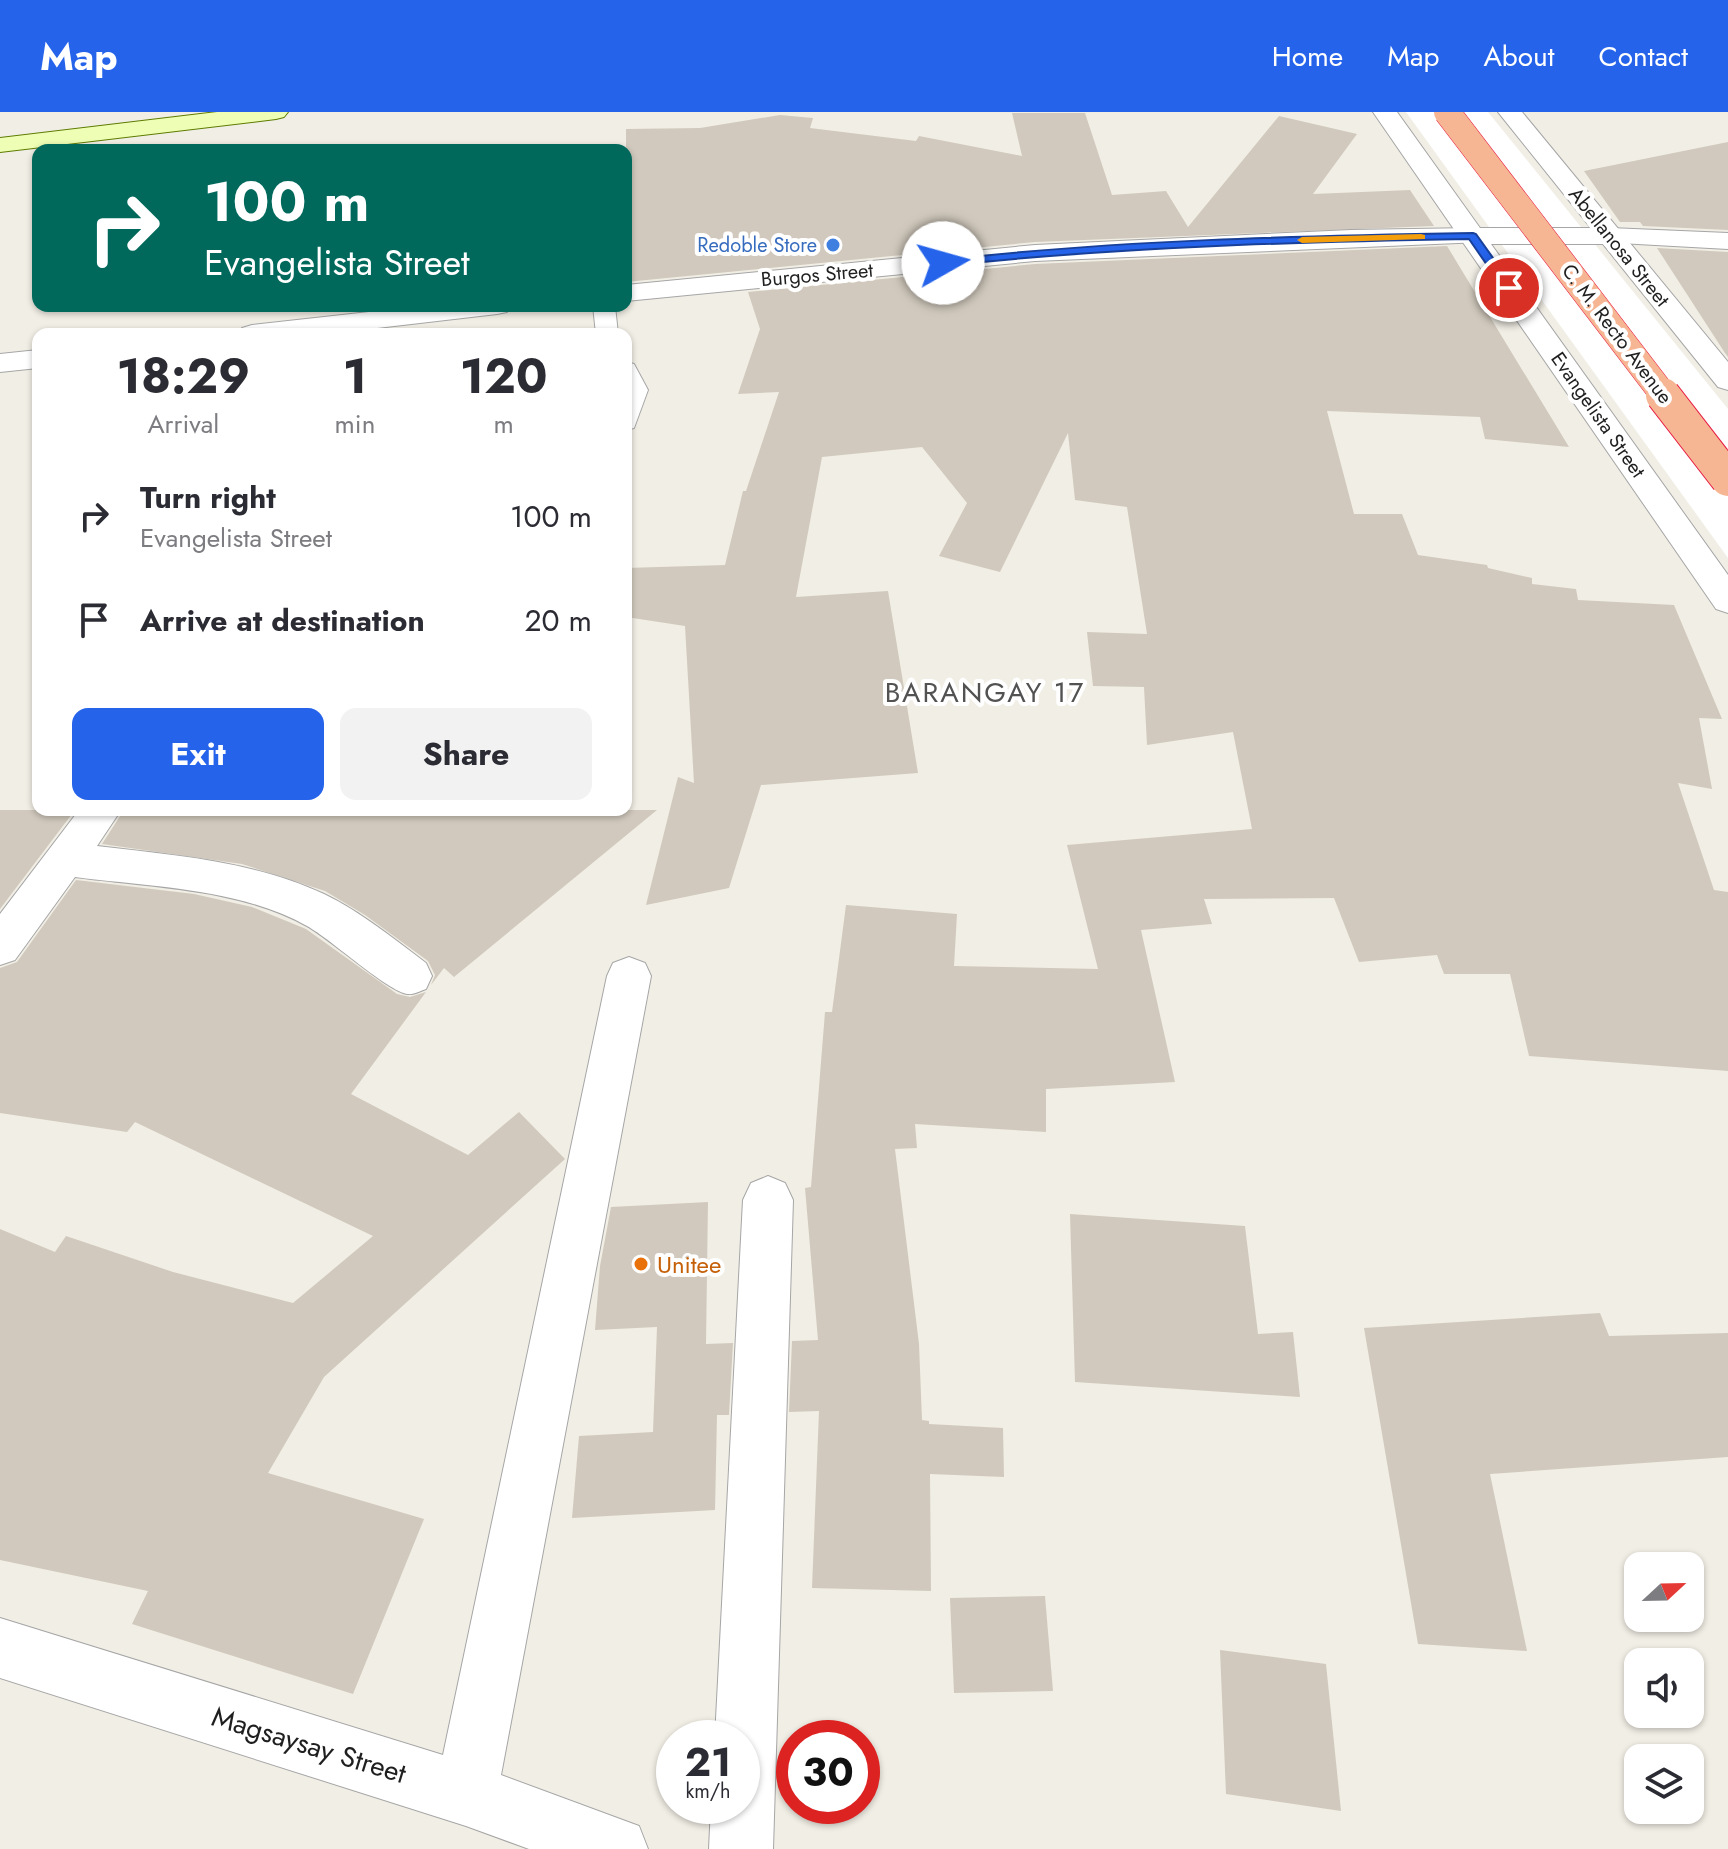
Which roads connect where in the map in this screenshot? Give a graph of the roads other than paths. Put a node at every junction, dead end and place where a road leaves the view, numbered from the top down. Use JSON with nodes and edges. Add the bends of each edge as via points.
{"nodes":[{"id":1,"x":276,"y":112,"type":"edge"},
{"id":2,"x":1385,"y":112,"type":"edge"},
{"id":3,"x":1447,"y":112,"type":"edge"},
{"id":4,"x":1510,"y":112,"type":"edge"},
{"id":5,"x":0,"y":145,"type":"edge"},
{"id":6,"x":1473,"y":236,"type":"junction"},
{"id":7,"x":1610,"y":236,"type":"junction"},
{"id":8,"x":1728,"y":241,"type":"edge"},
{"id":9,"x":632,"y":292,"type":"edge"},
{"id":10,"x":444,"y":312,"type":"edge"},
{"id":11,"x":304,"y":328,"type":"edge"},
{"id":12,"x":32,"y":360,"type":"edge"},
{"id":13,"x":0,"y":363,"type":"edge"},
{"id":14,"x":1728,"y":381,"type":"edge"},
{"id":15,"x":632,"y":382,"type":"edge"},
{"id":16,"x":632,"y":403,"type":"edge"},
{"id":17,"x":1728,"y":479,"type":"edge"},
{"id":18,"x":1728,"y":601,"type":"edge"},
{"id":19,"x":97,"y":816,"type":"edge"},
{"id":20,"x":66,"y":859,"type":"junction"},
{"id":21,"x":0,"y":947,"type":"edge"},
{"id":22,"x":410,"y":976,"type":"dead end"},
{"id":23,"x":629,"y":976,"type":"dead end"},
{"id":24,"x":768,"y":1200,"type":"dead end"},
{"id":25,"x":0,"y":1648,"type":"edge"},
{"id":26,"x":466,"y":1794,"type":"junction"},
{"id":27,"x":616,"y":1849,"type":"edge"},
{"id":28,"x":741,"y":1849,"type":"edge"}],
"edges":[{"from":1,"to":5,"type":"main road"},
{"from":2,"to":6,"type":"street","name":"Evangelista Street"},
{"from":3,"to":17,"type":"highway","name":"C. M. Recto Avenue","bridge":true},
{"from":4,"to":7,"type":"street","name":"Abellanosa Street"},
{"from":6,"to":7,"type":"street","name":"Burgos Street"},
{"from":6,"to":9,"type":"street","name":"Burgos Street","via":[[1035,253]]},
{"from":6,"to":18,"type":"street","name":"Evangelista Street"},
{"from":7,"to":8,"type":"street","name":"Burgos Street"},
{"from":7,"to":14,"type":"street","name":"Abellanosa Street"},
{"from":10,"to":11,"type":"street"},
{"from":12,"to":13,"type":"street"},
{"from":15,"to":16,"type":"lane"},
{"from":19,"to":20,"type":"street"},
{"from":20,"to":21,"type":"street"},
{"from":20,"to":22,"type":"street","via":[[229,883],[292,899],[357,935]]},
{"from":23,"to":26,"type":"street"},
{"from":24,"to":28,"type":"street"},
{"from":25,"to":26,"type":"street","name":"Magsaysay Street"},
{"from":26,"to":27,"type":"street","name":"Magsaysay Street"}]}
